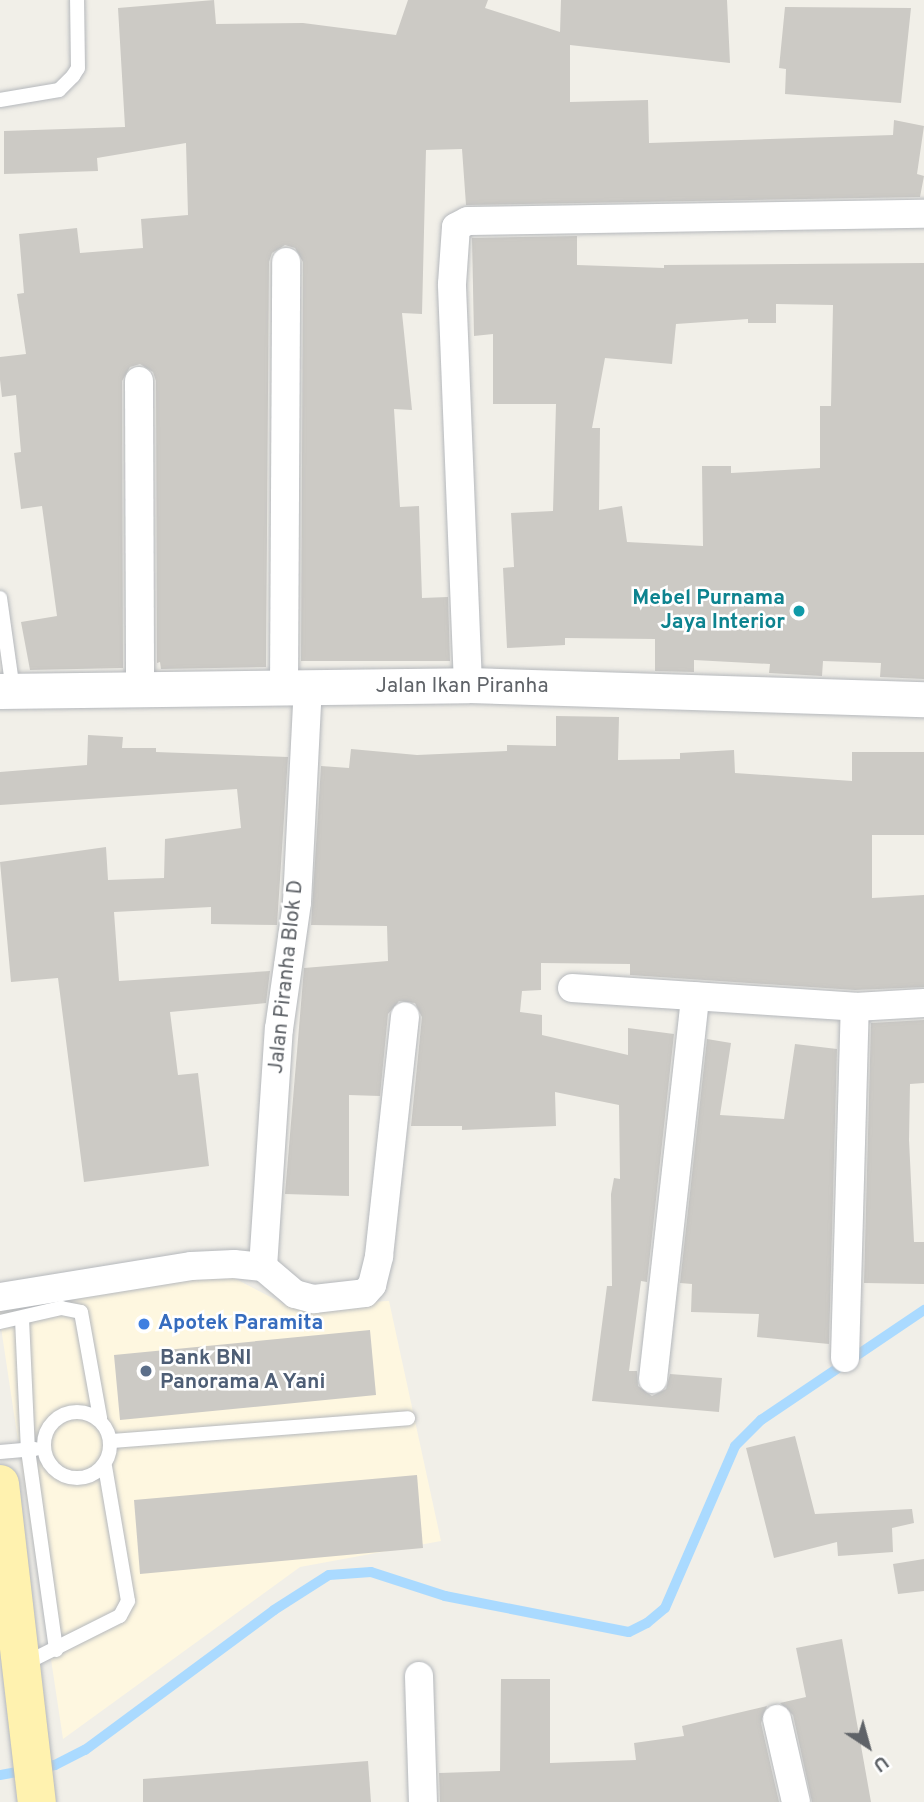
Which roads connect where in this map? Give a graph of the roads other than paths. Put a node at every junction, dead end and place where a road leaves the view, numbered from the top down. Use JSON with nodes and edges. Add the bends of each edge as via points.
{"nodes":[{"id":1,"x":77,"y":0,"type":"edge"},
{"id":2,"x":0,"y":100,"type":"edge"},
{"id":3,"x":924,"y":214,"type":"edge"},
{"id":4,"x":286,"y":262,"type":"dead end"},
{"id":5,"x":139,"y":382,"type":"dead end"},
{"id":6,"x":0,"y":598,"type":"edge"},
{"id":7,"x":468,"y":685,"type":"junction"},
{"id":8,"x":140,"y":686,"type":"junction"},
{"id":9,"x":296,"y":687,"type":"junction"},
{"id":10,"x":6,"y":691,"type":"edge"},
{"id":11,"x":924,"y":699,"type":"edge"},
{"id":12,"x":572,"y":988,"type":"dead end"},
{"id":13,"x":695,"y":996,"type":"junction"},
{"id":14,"x":924,"y":1003,"type":"edge"},
{"id":15,"x":855,"y":1007,"type":"junction"},
{"id":16,"x":405,"y":1016,"type":"dead end"},
{"id":17,"x":262,"y":1267,"type":"junction"},
{"id":18,"x":0,"y":1297,"type":"edge"},
{"id":19,"x":22,"y":1319,"type":"junction"},
{"id":20,"x":0,"y":1322,"type":"edge"},
{"id":21,"x":845,"y":1358,"type":"dead end"},
{"id":22,"x":653,"y":1380,"type":"dead end"},
{"id":23,"x":408,"y":1418,"type":"dead end"},
{"id":24,"x":100,"y":1419,"type":"junction"},
{"id":25,"x":112,"y":1441,"type":"junction"},
{"id":26,"x":43,"y":1448,"type":"junction"},
{"id":27,"x":28,"y":1450,"type":"junction"},
{"id":28,"x":0,"y":1452,"type":"edge"},
{"id":29,"x":104,"y":1467,"type":"junction"},
{"id":30,"x":0,"y":1484,"type":"edge"},
{"id":31,"x":39,"y":1657,"type":"junction"},
{"id":32,"x":419,"y":1676,"type":"dead end"},
{"id":33,"x":777,"y":1719,"type":"dead end"},
{"id":34,"x":37,"y":1802,"type":"edge"},
{"id":35,"x":424,"y":1802,"type":"edge"},
{"id":36,"x":796,"y":1802,"type":"edge"}],
"edges":[{"from":1,"to":2,"type":"lane","via":[[79,68],[59,90]]},
{"from":3,"to":7,"type":"street","via":[[468,221],[456,228],[452,284]]},
{"from":4,"to":9,"type":"street","name":"Jalan Piranha Blok D"},
{"from":5,"to":8,"type":"street"},
{"from":6,"to":10,"type":"lane"},
{"from":7,"to":9,"type":"street","name":"Jalan Ikan Piranha"},
{"from":7,"to":11,"type":"street","name":"Jalan Ikan Piranha"},
{"from":8,"to":9,"type":"street","name":"Jalan Ikan Piranha"},
{"from":8,"to":10,"type":"street","name":"Jalan Ikan Piranha"},
{"from":9,"to":17,"type":"street","name":"Jalan Piranha Blok D","via":[[297,902],[279,1029]]},
{"from":12,"to":13,"type":"street"},
{"from":13,"to":15,"type":"street"},
{"from":13,"to":22,"type":"street"},
{"from":14,"to":15,"type":"street"},
{"from":15,"to":21,"type":"street"},
{"from":16,"to":17,"type":"street","via":[[372,1285],[350,1298],[314,1299],[295,1293]]},
{"from":17,"to":18,"type":"street","via":[[191,1266]]},
{"from":19,"to":20,"type":"lane"},
{"from":19,"to":24,"type":"lane","via":[[61,1308],[81,1312]]},
{"from":19,"to":27,"type":"lane"},
{"from":23,"to":25,"type":"lane"},
{"from":24,"to":25,"type":"lane"},
{"from":24,"to":26,"type":"lane","via":[[74,1411],[51,1424]]},
{"from":25,"to":29,"type":"lane"},
{"from":26,"to":27,"type":"lane"},
{"from":26,"to":29,"type":"lane","via":[[56,1472],[81,1479]]},
{"from":27,"to":28,"type":"lane"},
{"from":27,"to":31,"type":"lane"},
{"from":29,"to":31,"type":"lane","via":[[128,1601],[120,1616]]},
{"from":30,"to":31,"type":"main road"},
{"from":31,"to":34,"type":"main road","via":[[33,1752]]},
{"from":32,"to":35,"type":"street"},
{"from":33,"to":36,"type":"street"}]}
